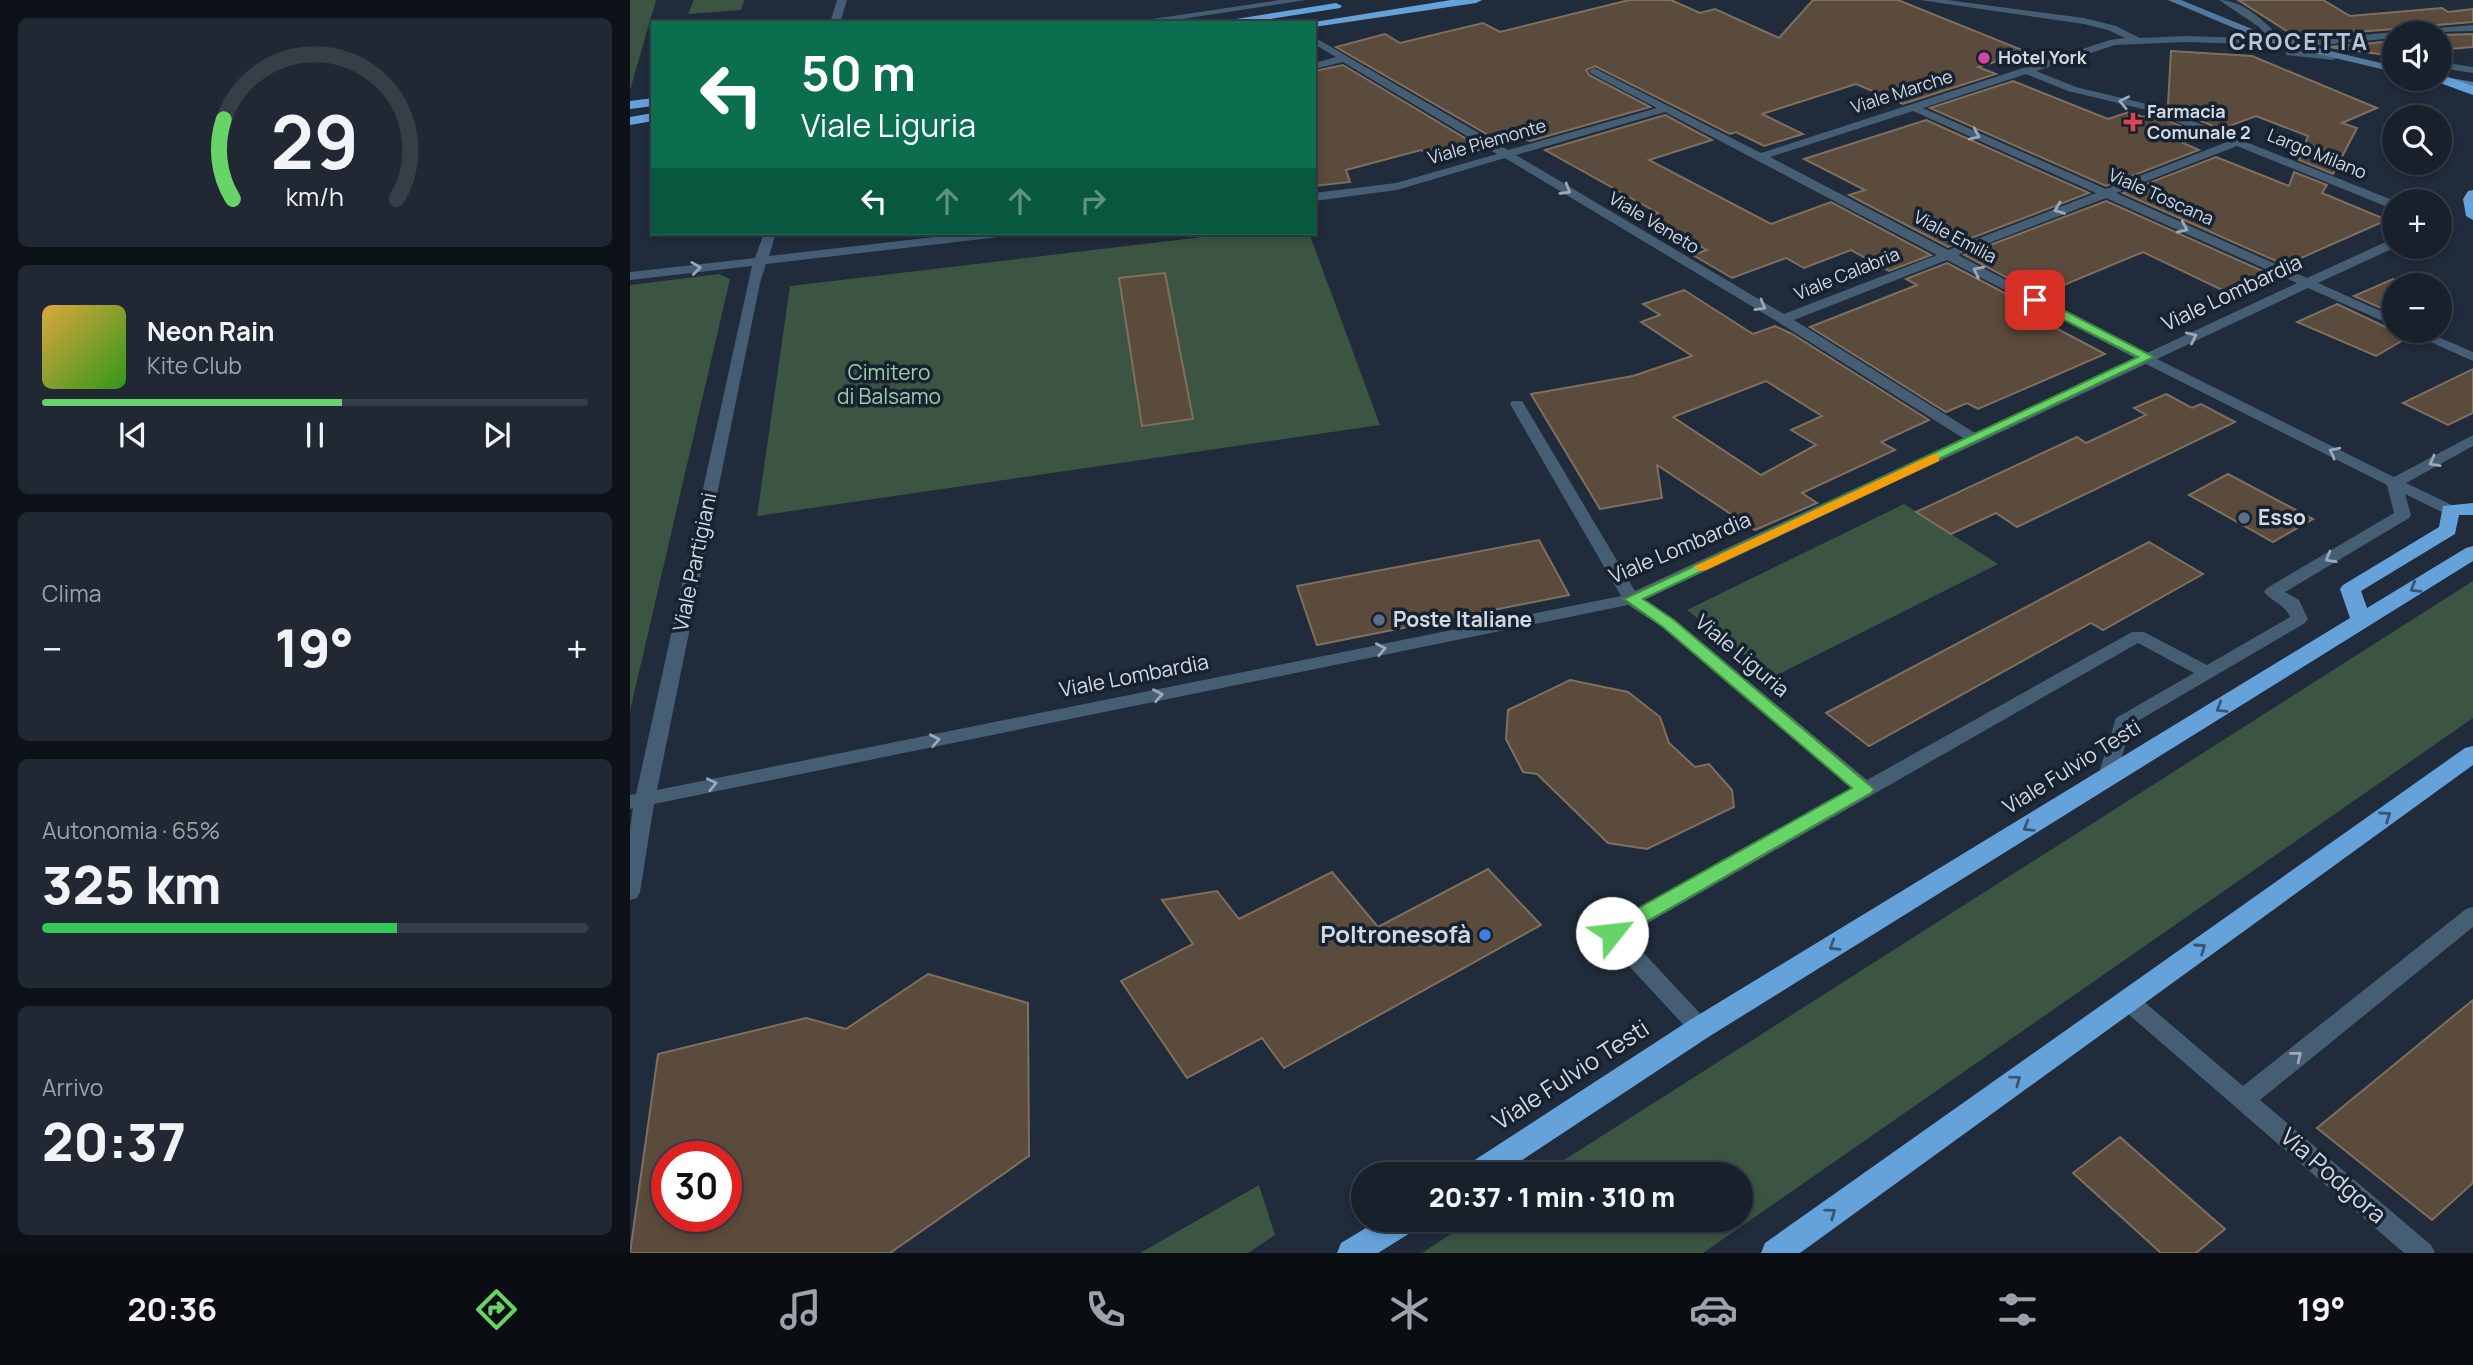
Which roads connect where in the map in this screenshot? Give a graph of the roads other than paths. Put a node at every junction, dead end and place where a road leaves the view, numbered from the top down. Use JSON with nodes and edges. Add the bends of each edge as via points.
{"nodes":[{"id":1,"x":842,"y":0,"type":"edge"},
{"id":2,"x":1301,"y":0,"type":"edge"},
{"id":3,"x":1476,"y":0,"type":"edge"},
{"id":4,"x":1925,"y":0,"type":"edge"},
{"id":5,"x":2173,"y":0,"type":"edge"},
{"id":6,"x":2224,"y":0,"type":"edge"},
{"id":7,"x":1349,"y":4,"type":"dead end"},
{"id":8,"x":836,"y":21,"type":"edge"},
{"id":9,"x":1140,"y":21,"type":"edge"},
{"id":10,"x":1231,"y":21,"type":"edge"},
{"id":11,"x":1316,"y":23,"type":"edge"},
{"id":12,"x":2473,"y":28,"type":"edge"},
{"id":13,"x":2452,"y":30,"type":"edge"},
{"id":14,"x":2382,"y":36,"type":"edge"},
{"id":15,"x":2133,"y":40,"type":"junction"},
{"id":16,"x":1316,"y":41,"type":"edge"},
{"id":17,"x":2279,"y":43,"type":"junction"},
{"id":18,"x":2333,"y":57,"type":"junction"},
{"id":19,"x":1345,"y":58,"type":"junction"},
{"id":20,"x":1316,"y":65,"type":"edge"},
{"id":21,"x":2382,"y":67,"type":"edge"},
{"id":22,"x":2452,"y":67,"type":"edge"},
{"id":23,"x":2473,"y":70,"type":"edge"},
{"id":24,"x":1594,"y":71,"type":"dead end"},
{"id":25,"x":2027,"y":71,"type":"junction"},
{"id":26,"x":2452,"y":81,"type":"edge"},
{"id":27,"x":2452,"y":83,"type":"edge"},
{"id":28,"x":2473,"y":85,"type":"edge"},
{"id":29,"x":2473,"y":91,"type":"edge"},
{"id":30,"x":651,"y":102,"type":"edge"},
{"id":31,"x":630,"y":105,"type":"edge"},
{"id":32,"x":1913,"y":107,"type":"junction"},
{"id":33,"x":1667,"y":108,"type":"junction"},
{"id":34,"x":651,"y":117,"type":"edge"},
{"id":35,"x":630,"y":121,"type":"edge"},
{"id":36,"x":2238,"y":142,"type":"junction"},
{"id":37,"x":1507,"y":155,"type":"junction"},
{"id":38,"x":1763,"y":156,"type":"junction"},
{"id":39,"x":2103,"y":192,"type":"junction"},
{"id":40,"x":2473,"y":194,"type":"edge"},
{"id":41,"x":1316,"y":197,"type":"edge"},
{"id":42,"x":2382,"y":200,"type":"edge"},
{"id":43,"x":2473,"y":216,"type":"edge"},
{"id":44,"x":769,"y":235,"type":"edge"},
{"id":45,"x":981,"y":235,"type":"edge"},
{"id":46,"x":2382,"y":249,"type":"edge"},
{"id":47,"x":1945,"y":254,"type":"junction"},
{"id":48,"x":762,"y":260,"type":"junction"},
{"id":49,"x":630,"y":276,"type":"edge"},
{"id":50,"x":2307,"y":284,"type":"junction"},
{"id":51,"x":2382,"y":317,"type":"edge"},
{"id":52,"x":1783,"y":319,"type":"junction"},
{"id":53,"x":2440,"y":343,"type":"edge"},
{"id":54,"x":2148,"y":357,"type":"junction"},
{"id":55,"x":2473,"y":358,"type":"edge"},
{"id":56,"x":1517,"y":404,"type":"dead end"},
{"id":57,"x":1975,"y":439,"type":"junction"},
{"id":58,"x":2473,"y":440,"type":"edge"},
{"id":59,"x":2394,"y":483,"type":"junction"},
{"id":60,"x":2473,"y":509,"type":"edge"},
{"id":61,"x":2450,"y":510,"type":"junction"},
{"id":62,"x":2473,"y":552,"type":"edge"},
{"id":63,"x":1632,"y":599,"type":"junction"},
{"id":64,"x":2362,"y":621,"type":"junction"},
{"id":65,"x":2207,"y":673,"type":"junction"},
{"id":66,"x":2473,"y":754,"type":"edge"},
{"id":67,"x":2107,"y":779,"type":"junction"},
{"id":68,"x":1865,"y":789,"type":"junction"},
{"id":69,"x":637,"y":800,"type":"edge"},
{"id":70,"x":630,"y":892,"type":"edge"},
{"id":71,"x":2473,"y":915,"type":"edge"},
{"id":72,"x":2127,"y":1000,"type":"junction"},
{"id":73,"x":1700,"y":1028,"type":"junction"},
{"id":74,"x":2244,"y":1099,"type":"junction"},
{"id":75,"x":1495,"y":1162,"type":"edge"},
{"id":76,"x":1385,"y":1232,"type":"edge"},
{"id":77,"x":1352,"y":1253,"type":"edge"},
{"id":78,"x":1776,"y":1253,"type":"edge"},
{"id":79,"x":2422,"y":1253,"type":"edge"}],
"edges":[{"from":1,"to":8,"type":"street"},
{"from":2,"to":9,"type":"street","via":[[1181,12]]},
{"from":3,"to":11,"type":"highway"},
{"from":4,"to":15,"type":"street","via":[[2084,20],[2118,30]]},
{"from":5,"to":17,"type":"main road"},
{"from":6,"to":17,"type":"street","via":[[2267,29]]},
{"from":7,"to":10,"type":"highway"},
{"from":12,"to":13,"type":"street"},
{"from":14,"to":17,"type":"street","name":"Viale Marche"},
{"from":15,"to":17,"type":"street","name":"Viale Marche"},
{"from":15,"to":18,"type":"street","name":"Viale Marche"},
{"from":15,"to":25,"type":"street","name":"Viale Marche","via":[[2103,45]]},
{"from":16,"to":19,"type":"street","name":"Viale Veneto"},
{"from":17,"to":18,"type":"main road"},
{"from":18,"to":21,"type":"main road"},
{"from":19,"to":20,"type":"street"},
{"from":19,"to":37,"type":"street","name":"Viale Veneto"},
{"from":22,"to":23,"type":"street"},
{"from":24,"to":33,"type":"street","name":"Viale Emilia"},
{"from":25,"to":32,"type":"street","name":"Viale Marche"},
{"from":36,"to":25,"type":"street","name":"Largo Milano","one_way":true,"via":[[2151,108],[2072,89]]},
{"from":26,"to":28,"type":"main road"},
{"from":27,"to":29,"type":"highway"},
{"from":30,"to":31,"type":"highway"},
{"from":32,"to":38,"type":"street","name":"Viale Marche"},
{"from":32,"to":39,"type":"street","name":"Viale Toscana","one_way":true},
{"from":33,"to":37,"type":"street","name":"Viale Piemonte"},
{"from":33,"to":38,"type":"street","name":"Viale Emilia"},
{"from":34,"to":35,"type":"highway"},
{"from":36,"to":39,"type":"street","name":"Viale Calabria"},
{"from":36,"to":42,"type":"street","name":"Largo Milano"},
{"from":37,"to":41,"type":"street","name":"Viale Piemonte","via":[[1397,186]]},
{"from":37,"to":52,"type":"street","name":"Viale Veneto","one_way":true},
{"from":38,"to":47,"type":"street","name":"Viale Emilia"},
{"from":39,"to":47,"type":"street","name":"Viale Calabria","one_way":true},
{"from":39,"to":50,"type":"street","name":"Viale Toscana","one_way":true},
{"from":40,"to":43,"type":"highway"},
{"from":44,"to":48,"type":"street","name":"Viale Partigiani"},
{"from":45,"to":48,"type":"street"},
{"from":46,"to":50,"type":"street","name":"Viale Lombardia"},
{"from":47,"to":52,"type":"street","name":"Viale Calabria"},
{"from":54,"to":47,"type":"street","name":"Viale Emilia","one_way":true},
{"from":49,"to":48,"type":"street","one_way":true},
{"from":48,"to":69,"type":"street","name":"Viale Partigiani","via":[[753,283]]},
{"from":50,"to":51,"type":"street","name":"Viale Toscana"},
{"from":54,"to":50,"type":"street","name":"Viale Lombardia","one_way":true},
{"from":52,"to":57,"type":"street","name":"Viale Veneto"},
{"from":53,"to":55,"type":"street"},
{"from":54,"to":57,"type":"street","name":"Viale Lombardia"},
{"from":59,"to":54,"type":"street","name":"Viale Emilia","one_way":true},
{"from":56,"to":63,"type":"street","name":"Viale Liguria"},
{"from":57,"to":63,"type":"street","name":"Viale Lombardia"},
{"from":58,"to":59,"type":"street","one_way":true},
{"from":59,"to":61,"type":"street","name":"Viale Emilia"},
{"from":59,"to":65,"type":"street","one_way":true,"via":[[2403,515],[2273,592],[2293,604],[2299,619]]},
{"from":60,"to":61,"type":"highway"},
{"from":61,"to":64,"type":"highway","via":[[2448,530],[2350,589]]},
{"from":62,"to":64,"type":"highway","name":"Viale Fulvio Testi","one_way":true},
{"from":63,"to":68,"type":"street","name":"Viale Liguria","via":[[1668,623]]},
{"from":69,"to":63,"type":"street","name":"Viale Lombardia","one_way":true},
{"from":64,"to":67,"type":"highway","name":"Viale Fulvio Testi","one_way":true},
{"from":65,"to":67,"type":"street","via":[[2123,722]]},
{"from":65,"to":68,"type":"street","via":[[2138,636]]},
{"from":72,"to":66,"type":"highway","one_way":true},
{"from":67,"to":73,"type":"highway","name":"Viale Fulvio Testi","one_way":true},
{"from":68,"to":73,"type":"street","via":[[1612,933]]},
{"from":69,"to":70,"type":"street","name":"Viale Partigiani"},
{"from":74,"to":71,"type":"street","one_way":true},
{"from":72,"to":74,"type":"street"},
{"from":78,"to":72,"type":"highway","one_way":true},
{"from":73,"to":75,"type":"highway","name":"Viale Fulvio Testi"},
{"from":74,"to":79,"type":"street","name":"Via Podgora"},
{"from":76,"to":77,"type":"highway"}]}
